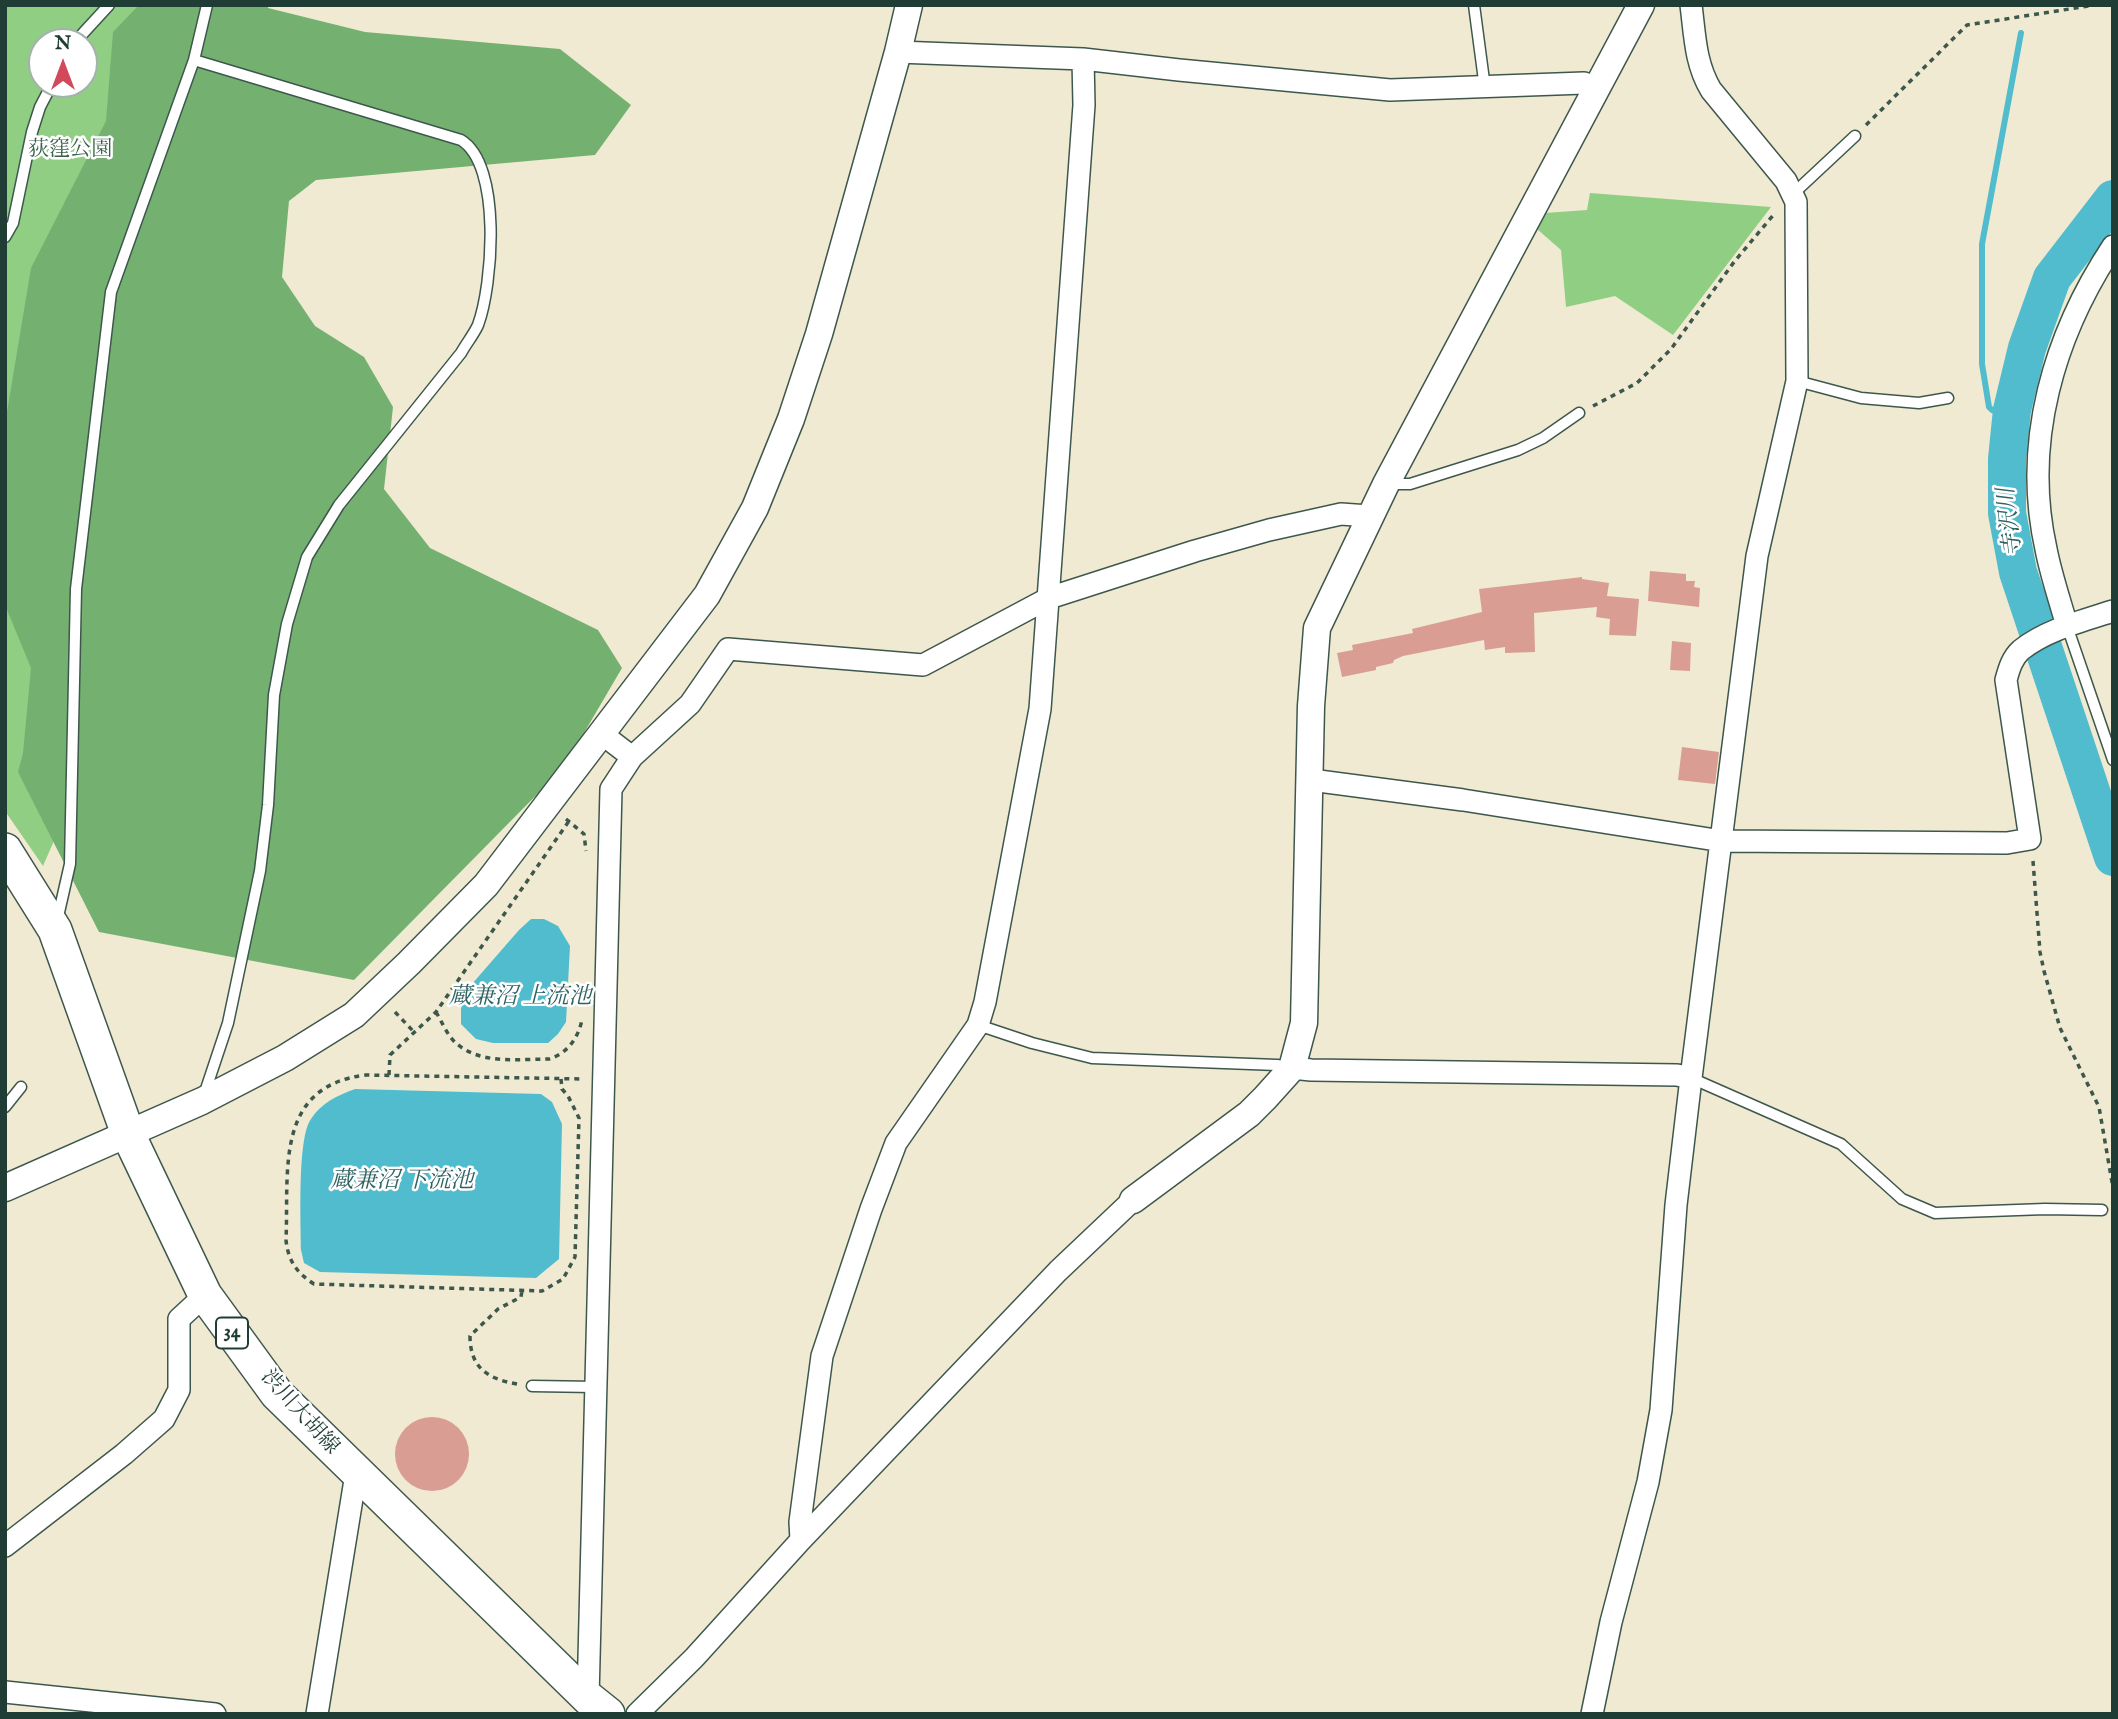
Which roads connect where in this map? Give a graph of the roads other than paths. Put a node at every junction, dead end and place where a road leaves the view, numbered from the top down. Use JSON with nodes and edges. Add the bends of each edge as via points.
{"nodes":[{"id":1,"x":109,"y":5,"type":"edge"},
{"id":2,"x":207,"y":5,"type":"edge"},
{"id":3,"x":909,"y":5,"type":"edge"},
{"id":4,"x":1474,"y":5,"type":"edge"},
{"id":5,"x":1642,"y":5,"type":"edge"},
{"id":6,"x":1692,"y":5,"type":"edge"},
{"id":7,"x":88,"y":28,"type":"edge"},
{"id":8,"x":898,"y":52,"type":"junction"},
{"id":9,"x":1083,"y":59,"type":"junction"},
{"id":10,"x":194,"y":60,"type":"junction"},
{"id":11,"x":1485,"y":88,"type":"junction"},
{"id":12,"x":1598,"y":89,"type":"junction"},
{"id":13,"x":46,"y":98,"type":"edge"},
{"id":14,"x":1855,"y":136,"type":"road end"},
{"id":15,"x":1794,"y":193,"type":"junction"},
{"id":16,"x":5,"y":237,"type":"edge"},
{"id":17,"x":2113,"y":246,"type":"edge"},
{"id":18,"x":1797,"y":382,"type":"junction"},
{"id":19,"x":1948,"y":398,"type":"dead end"},
{"id":20,"x":1579,"y":413,"type":"road end"},
{"id":21,"x":1386,"y":484,"type":"junction"},
{"id":22,"x":1369,"y":516,"type":"junction"},
{"id":23,"x":1049,"y":598,"type":"junction"},
{"id":24,"x":2113,"y":611,"type":"edge"},
{"id":25,"x":2061,"y":629,"type":"junction"},
{"id":26,"x":602,"y":734,"type":"junction"},
{"id":27,"x":632,"y":757,"type":"junction"},
{"id":28,"x":2113,"y":760,"type":"edge"},
{"id":29,"x":1311,"y":780,"type":"junction"},
{"id":30,"x":1722,"y":841,"type":"junction"},
{"id":31,"x":5,"y":850,"type":"edge"},
{"id":32,"x":55,"y":930,"type":"junction"},
{"id":33,"x":978,"y":1025,"type":"junction"},
{"id":34,"x":1292,"y":1068,"type":"junction"},
{"id":35,"x":1690,"y":1078,"type":"junction"},
{"id":36,"x":21,"y":1087,"type":"dead end"},
{"id":37,"x":202,"y":1101,"type":"junction"},
{"id":38,"x":5,"y":1107,"type":"edge"},
{"id":39,"x":128,"y":1134,"type":"junction"},
{"id":40,"x":5,"y":1188,"type":"edge"},
{"id":41,"x":1133,"y":1200,"type":"joint"},
{"id":42,"x":2102,"y":1210,"type":"dead end"},
{"id":43,"x":205,"y":1295,"type":"junction"},
{"id":44,"x":532,"y":1386,"type":"road end"},
{"id":45,"x":596,"y":1387,"type":"junction"},
{"id":46,"x":356,"y":1474,"type":"junction"},
{"id":47,"x":801,"y":1539,"type":"junction"},
{"id":48,"x":5,"y":1546,"type":"edge"},
{"id":49,"x":5,"y":1692,"type":"edge"},
{"id":50,"x":598,"y":1706,"type":"edge"},
{"id":51,"x":215,"y":1714,"type":"edge"},
{"id":52,"x":317,"y":1714,"type":"edge"},
{"id":53,"x":637,"y":1714,"type":"edge"},
{"id":54,"x":1592,"y":1714,"type":"edge"}],
"edges":[{"from":1,"to":7,"type":"lane"},
{"from":2,"to":10,"type":"lane"},
{"from":3,"to":8,"type":"street"},
{"from":4,"to":11,"type":"lane"},
{"from":5,"to":12,"type":"street"},
{"from":6,"to":15,"type":"street","via":[[1698,67],[1711,90]]},
{"from":8,"to":9,"type":"street"},
{"from":8,"to":26,"type":"street","via":[[819,334],[755,508],[707,596]]},
{"from":9,"to":11,"type":"street","via":[[1390,90]]},
{"from":9,"to":23,"type":"street","via":[[1084,106]]},
{"from":10,"to":32,"type":"lane","via":[[111,292],[76,589],[70,863]]},
{"from":10,"to":37,"type":"lane","via":[[471,146],[485,174],[491,239],[487,292],[477,326],[461,353],[339,505],[307,557],[287,624],[275,695],[260,872],[228,1023]]},
{"from":11,"to":12,"type":"street","via":[[1584,83]]},
{"from":12,"to":21,"type":"street"},
{"from":13,"to":16,"type":"lane","via":[[36,119],[15,218]]},
{"from":14,"to":15,"type":"lane"},
{"from":15,"to":18,"type":"street"},
{"from":17,"to":25,"type":"street","via":[[2071,321],[2047,389],[2037,477]]},
{"from":18,"to":19,"type":"lane","via":[[1861,398],[1919,403]]},
{"from":18,"to":30,"type":"street","via":[[1757,556]]},
{"from":20,"to":21,"type":"lane","via":[[1518,450],[1410,484]]},
{"from":21,"to":22,"type":"street"},
{"from":22,"to":23,"type":"street","via":[[1341,514],[1269,530]]},
{"from":22,"to":29,"type":"street","via":[[1317,628]]},
{"from":23,"to":27,"type":"street","via":[[923,665],[728,649],[690,705]]},
{"from":23,"to":33,"type":"street","via":[[1040,709]]},
{"from":24,"to":25,"type":"street"},
{"from":25,"to":28,"type":"lane"},
{"from":25,"to":30,"type":"street","via":[[2021,650],[2006,680],[2030,839],[2007,843]]},
{"from":26,"to":27,"type":"street"},
{"from":26,"to":37,"type":"street","via":[[486,886],[354,1015]]},
{"from":27,"to":45,"type":"street","via":[[611,789]]},
{"from":29,"to":30,"type":"street"},
{"from":29,"to":34,"type":"street","via":[[1304,1023]]},
{"from":30,"to":35,"type":"street"},
{"from":31,"to":32,"type":"main road","name":"渋川大胡線","number":"34"},
{"from":32,"to":39,"type":"main road","name":"渋川大胡線","number":"34"},
{"from":33,"to":34,"type":"lane","via":[[1092,1058]]},
{"from":33,"to":47,"type":"street","via":[[896,1143],[871,1209],[822,1356]]},
{"from":34,"to":35,"type":"street"},
{"from":34,"to":41,"type":"street","via":[[1249,1114]]},
{"from":35,"to":42,"type":"lane","via":[[1842,1144],[1902,1199],[1935,1213]]},
{"from":35,"to":54,"type":"street","via":[[1659,1422]]},
{"from":36,"to":38,"type":"lane"},
{"from":37,"to":39,"type":"street"},
{"from":39,"to":40,"type":"street"},
{"from":39,"to":43,"type":"main road","name":"渋川大胡線","number":"34"},
{"from":41,"to":47,"type":"street","via":[[1058,1271]]},
{"from":43,"to":46,"type":"main road","name":"渋川大胡線","number":"34","via":[[277,1394]]},
{"from":43,"to":48,"type":"street","via":[[179,1319],[179,1390],[164,1419]]},
{"from":44,"to":45,"type":"lane"},
{"from":45,"to":50,"type":"street"},
{"from":46,"to":50,"type":"main road","name":"渋川大胡線","number":"34"},
{"from":46,"to":52,"type":"street"},
{"from":47,"to":53,"type":"street"},
{"from":49,"to":51,"type":"street"}]}
